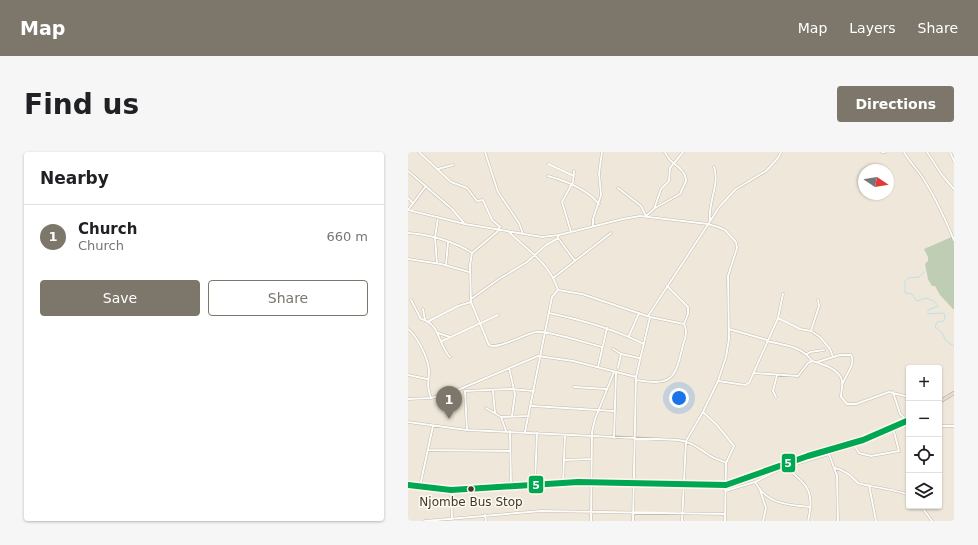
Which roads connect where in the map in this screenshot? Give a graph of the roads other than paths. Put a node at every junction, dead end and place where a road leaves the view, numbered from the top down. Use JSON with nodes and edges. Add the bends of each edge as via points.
{"nodes":[{"id":1,"x":419,"y":152,"type":"edge"},
{"id":2,"x":484,"y":152,"type":"edge"},
{"id":3,"x":602,"y":152,"type":"edge"},
{"id":4,"x":665,"y":152,"type":"edge"},
{"id":5,"x":683,"y":152,"type":"edge"},
{"id":6,"x":781,"y":152,"type":"edge"},
{"id":7,"x":882,"y":152,"type":"edge"},
{"id":8,"x":885,"y":152,"type":"edge"},
{"id":9,"x":904,"y":152,"type":"edge"},
{"id":10,"x":927,"y":152,"type":"edge"},
{"id":11,"x":950,"y":152,"type":"edge"},
{"id":12,"x":953,"y":155,"type":"edge"},
{"id":13,"x":954,"y":161,"type":"edge"},
{"id":14,"x":548,"y":164,"type":"dead end"},
{"id":15,"x":673,"y":164,"type":"junction"},
{"id":16,"x":453,"y":165,"type":"dead end"},
{"id":17,"x":714,"y":167,"type":"dead end"},
{"id":18,"x":438,"y":169,"type":"junction"},
{"id":19,"x":408,"y":171,"type":"edge"},
{"id":20,"x":574,"y":171,"type":"dead end"},
{"id":21,"x":548,"y":176,"type":"dead end"},
{"id":22,"x":574,"y":176,"type":"junction"},
{"id":23,"x":571,"y":184,"type":"junction"},
{"id":24,"x":426,"y":186,"type":"junction"},
{"id":25,"x":618,"y":188,"type":"dead end"},
{"id":26,"x":954,"y":189,"type":"edge"},
{"id":27,"x":408,"y":198,"type":"edge"},
{"id":28,"x":412,"y":202,"type":"junction"},
{"id":29,"x":599,"y":204,"type":"junction"},
{"id":30,"x":654,"y":209,"type":"junction"},
{"id":31,"x":646,"y":216,"type":"junction"},
{"id":32,"x":438,"y":217,"type":"junction"},
{"id":33,"x":710,"y":220,"type":"junction"},
{"id":34,"x":465,"y":224,"type":"junction"},
{"id":35,"x":708,"y":224,"type":"junction"},
{"id":36,"x":593,"y":226,"type":"junction"},
{"id":37,"x":500,"y":229,"type":"junction"},
{"id":38,"x":508,"y":231,"type":"junction"},
{"id":39,"x":571,"y":232,"type":"junction"},
{"id":40,"x":408,"y":233,"type":"edge"},
{"id":41,"x":524,"y":234,"type":"junction"},
{"id":42,"x":611,"y":234,"type":"dead end"},
{"id":43,"x":560,"y":235,"type":"junction"},
{"id":44,"x":435,"y":238,"type":"junction"},
{"id":45,"x":558,"y":238,"type":"junction"},
{"id":46,"x":954,"y":240,"type":"edge"},
{"id":47,"x":448,"y":243,"type":"junction"},
{"id":48,"x":472,"y":253,"type":"junction"},
{"id":49,"x":536,"y":255,"type":"junction"},
{"id":50,"x":408,"y":259,"type":"edge"},
{"id":51,"x":575,"y":261,"type":"junction"},
{"id":52,"x":437,"y":263,"type":"junction"},
{"id":53,"x":446,"y":265,"type":"junction"},
{"id":54,"x":469,"y":272,"type":"junction"},
{"id":55,"x":553,"y":278,"type":"junction"},
{"id":56,"x":667,"y":286,"type":"junction"},
{"id":57,"x":558,"y":290,"type":"junction"},
{"id":58,"x":783,"y":294,"type":"dead end"},
{"id":59,"x":411,"y":300,"type":"dead end"},
{"id":60,"x":471,"y":300,"type":"junction"},
{"id":61,"x":818,"y":300,"type":"dead end"},
{"id":62,"x":423,"y":309,"type":"dead end"},
{"id":63,"x":549,"y":312,"type":"junction"},
{"id":64,"x":639,"y":313,"type":"junction"},
{"id":65,"x":498,"y":315,"type":"dead end"},
{"id":66,"x":649,"y":317,"type":"junction"},
{"id":67,"x":778,"y":318,"type":"junction"},
{"id":68,"x":425,"y":320,"type":"junction"},
{"id":69,"x":429,"y":321,"type":"junction"},
{"id":70,"x":481,"y":323,"type":"junction"},
{"id":71,"x":684,"y":324,"type":"junction"},
{"id":72,"x":408,"y":328,"type":"edge"},
{"id":73,"x":607,"y":328,"type":"junction"},
{"id":74,"x":728,"y":329,"type":"junction"},
{"id":75,"x":811,"y":331,"type":"junction"},
{"id":76,"x":438,"y":333,"type":"junction"},
{"id":77,"x":546,"y":333,"type":"junction"},
{"id":78,"x":629,"y":336,"type":"junction"},
{"id":79,"x":452,"y":337,"type":"junction"},
{"id":80,"x":767,"y":340,"type":"junction"},
{"id":81,"x":442,"y":341,"type":"junction"},
{"id":82,"x":644,"y":344,"type":"junction"},
{"id":83,"x":602,"y":347,"type":"junction"},
{"id":84,"x":613,"y":349,"type":"dead end"},
{"id":85,"x":824,"y":350,"type":"dead end"},
{"id":86,"x":621,"y":354,"type":"junction"},
{"id":87,"x":807,"y":354,"type":"junction"},
{"id":88,"x":541,"y":356,"type":"junction"},
{"id":89,"x":450,"y":357,"type":"dead end"},
{"id":90,"x":833,"y":357,"type":"junction"},
{"id":91,"x":639,"y":358,"type":"junction"},
{"id":92,"x":812,"y":361,"type":"junction"},
{"id":93,"x":816,"y":362,"type":"junction"},
{"id":94,"x":598,"y":367,"type":"junction"},
{"id":95,"x":509,"y":368,"type":"junction"},
{"id":96,"x":618,"y":368,"type":"dead end"},
{"id":97,"x":615,"y":372,"type":"junction"},
{"id":98,"x":754,"y":373,"type":"junction"},
{"id":99,"x":408,"y":375,"type":"edge"},
{"id":100,"x":777,"y":375,"type":"junction"},
{"id":101,"x":636,"y":377,"type":"junction"},
{"id":102,"x":427,"y":379,"type":"junction"},
{"id":103,"x":636,"y":380,"type":"junction"},
{"id":104,"x":718,"y":381,"type":"junction"},
{"id":105,"x":842,"y":384,"type":"junction"},
{"id":106,"x":574,"y":387,"type":"dead end"},
{"id":107,"x":465,"y":389,"type":"junction"},
{"id":108,"x":514,"y":389,"type":"junction"},
{"id":109,"x":606,"y":389,"type":"junction"},
{"id":110,"x":493,"y":390,"type":"junction"},
{"id":111,"x":534,"y":391,"type":"junction"},
{"id":112,"x":893,"y":392,"type":"junction"},
{"id":113,"x":954,"y":393,"type":"edge"},
{"id":114,"x":906,"y":396,"type":"edge"},
{"id":115,"x":776,"y":397,"type":"dead end"},
{"id":116,"x":431,"y":398,"type":"junction"},
{"id":117,"x":408,"y":399,"type":"edge"},
{"id":118,"x":941,"y":401,"type":"edge"},
{"id":119,"x":532,"y":406,"type":"junction"},
{"id":120,"x":486,"y":408,"type":"dead end"},
{"id":121,"x":598,"y":410,"type":"junction"},
{"id":122,"x":614,"y":411,"type":"junction"},
{"id":123,"x":703,"y":412,"type":"junction"},
{"id":124,"x":495,"y":413,"type":"junction"},
{"id":125,"x":512,"y":416,"type":"junction"},
{"id":126,"x":529,"y":416,"type":"junction"},
{"id":127,"x":501,"y":417,"type":"junction"},
{"id":128,"x":906,"y":418,"type":"edge"},
{"id":129,"x":906,"y":421,"type":"edge"},
{"id":130,"x":408,"y":422,"type":"edge"},
{"id":131,"x":433,"y":426,"type":"junction"},
{"id":132,"x":942,"y":426,"type":"edge"},
{"id":133,"x":954,"y":426,"type":"edge"},
{"id":134,"x":893,"y":428,"type":"junction"},
{"id":135,"x":466,"y":430,"type":"junction"},
{"id":136,"x":506,"y":431,"type":"junction"},
{"id":137,"x":510,"y":431,"type":"junction"},
{"id":138,"x":525,"y":432,"type":"junction"},
{"id":139,"x":537,"y":433,"type":"junction"},
{"id":140,"x":565,"y":435,"type":"junction"},
{"id":141,"x":591,"y":437,"type":"junction"},
{"id":142,"x":614,"y":438,"type":"junction"},
{"id":143,"x":634,"y":438,"type":"junction"},
{"id":144,"x":686,"y":441,"type":"junction"},
{"id":145,"x":853,"y":442,"type":"junction"},
{"id":146,"x":429,"y":450,"type":"junction"},
{"id":147,"x":826,"y":450,"type":"junction"},
{"id":148,"x":510,"y":451,"type":"junction"},
{"id":149,"x":829,"y":454,"type":"junction"},
{"id":150,"x":564,"y":460,"type":"junction"},
{"id":151,"x":591,"y":460,"type":"junction"},
{"id":152,"x":726,"y":464,"type":"junction"},
{"id":153,"x":782,"y":465,"type":"junction"},
{"id":154,"x":785,"y":468,"type":"junction"},
{"id":155,"x":835,"y":468,"type":"junction"},
{"id":156,"x":590,"y":482,"type":"junction"},
{"id":157,"x":755,"y":482,"type":"junction"},
{"id":158,"x":563,"y":483,"type":"junction"},
{"id":159,"x":535,"y":484,"type":"junction"},
{"id":160,"x":634,"y":484,"type":"junction"},
{"id":161,"x":408,"y":485,"type":"edge"},
{"id":162,"x":869,"y":485,"type":"junction"},
{"id":163,"x":683,"y":486,"type":"junction"},
{"id":164,"x":726,"y":486,"type":"junction"},
{"id":165,"x":420,"y":487,"type":"junction"},
{"id":166,"x":511,"y":487,"type":"junction"},
{"id":167,"x":760,"y":489,"type":"junction"},
{"id":168,"x":451,"y":490,"type":"junction"},
{"id":169,"x":725,"y":491,"type":"junction"},
{"id":170,"x":906,"y":494,"type":"edge"},
{"id":171,"x":810,"y":508,"type":"junction"},
{"id":172,"x":923,"y":509,"type":"edge"},
{"id":173,"x":591,"y":512,"type":"junction"},
{"id":174,"x":633,"y":512,"type":"junction"},
{"id":175,"x":682,"y":514,"type":"junction"},
{"id":176,"x":725,"y":514,"type":"junction"},
{"id":177,"x":485,"y":515,"type":"junction"},
{"id":178,"x":452,"y":518,"type":"junction"},
{"id":179,"x":425,"y":521,"type":"edge"},
{"id":180,"x":486,"y":521,"type":"edge"},
{"id":181,"x":591,"y":521,"type":"edge"},
{"id":182,"x":633,"y":521,"type":"edge"},
{"id":183,"x":682,"y":521,"type":"edge"},
{"id":184,"x":724,"y":521,"type":"edge"},
{"id":185,"x":763,"y":521,"type":"edge"},
{"id":186,"x":808,"y":521,"type":"edge"},
{"id":187,"x":838,"y":521,"type":"edge"},
{"id":188,"x":876,"y":521,"type":"edge"},
{"id":189,"x":932,"y":521,"type":"edge"}],
"edges":[{"from":1,"to":18,"type":"street"},
{"from":2,"to":41,"type":"street","via":[[498,192]]},
{"from":3,"to":29,"type":"street"},
{"from":4,"to":15,"type":"street"},
{"from":5,"to":15,"type":"street"},
{"from":6,"to":33,"type":"street","via":[[763,174],[736,189]]},
{"from":7,"to":8,"type":"street"},
{"from":9,"to":46,"type":"street","via":[[926,183]]},
{"from":10,"to":26,"type":"street","via":[[942,176]]},
{"from":11,"to":12,"type":"street"},
{"from":12,"to":13,"type":"street"},
{"from":14,"to":22,"type":"street"},
{"from":15,"to":30,"type":"street","via":[[669,171],[669,182],[661,189]]},
{"from":15,"to":30,"type":"street","via":[[685,174],[684,190]]},
{"from":16,"to":18,"type":"street"},
{"from":17,"to":33,"type":"street","via":[[716,176],[709,209]]},
{"from":18,"to":37,"type":"street","via":[[451,182],[467,188],[477,201],[483,200],[492,220]]},
{"from":19,"to":24,"type":"street"},
{"from":20,"to":22,"type":"street"},
{"from":21,"to":23,"type":"street"},
{"from":22,"to":23,"type":"street"},
{"from":23,"to":29,"type":"street","via":[[590,194]]},
{"from":23,"to":39,"type":"street","via":[[562,202]]},
{"from":24,"to":28,"type":"street"},
{"from":24,"to":34,"type":"street","via":[[452,208]]},
{"from":25,"to":31,"type":"street","via":[[641,206]]},
{"from":27,"to":28,"type":"street"},
{"from":28,"to":32,"type":"street","via":[[408,210]]},
{"from":29,"to":36,"type":"street"},
{"from":30,"to":31,"type":"street"},
{"from":31,"to":35,"type":"street"},
{"from":31,"to":36,"type":"street"},
{"from":32,"to":34,"type":"street"},
{"from":32,"to":44,"type":"street"},
{"from":33,"to":35,"type":"street"},
{"from":34,"to":37,"type":"street"},
{"from":35,"to":56,"type":"street"},
{"from":35,"to":74,"type":"street","via":[[725,230],[737,244],[728,276]]},
{"from":36,"to":39,"type":"street"},
{"from":37,"to":38,"type":"street"},
{"from":37,"to":48,"type":"street"},
{"from":38,"to":41,"type":"street"},
{"from":38,"to":49,"type":"street"},
{"from":39,"to":43,"type":"street"},
{"from":40,"to":44,"type":"street"},
{"from":41,"to":43,"type":"street"},
{"from":42,"to":51,"type":"street"},
{"from":43,"to":45,"type":"street"},
{"from":44,"to":47,"type":"street"},
{"from":44,"to":52,"type":"street"},
{"from":45,"to":49,"type":"street"},
{"from":45,"to":51,"type":"street"},
{"from":47,"to":48,"type":"street","via":[[459,245]]},
{"from":47,"to":53,"type":"street"},
{"from":48,"to":54,"type":"street"},
{"from":49,"to":55,"type":"street"},
{"from":49,"to":60,"type":"street"},
{"from":50,"to":52,"type":"street"},
{"from":51,"to":55,"type":"street"},
{"from":52,"to":53,"type":"street"},
{"from":53,"to":54,"type":"street"},
{"from":54,"to":60,"type":"street"},
{"from":55,"to":57,"type":"street"},
{"from":56,"to":66,"type":"street"},
{"from":56,"to":71,"type":"street","via":[[688,307]]},
{"from":57,"to":63,"type":"street","via":[[552,297]]},
{"from":57,"to":64,"type":"street","via":[[582,294]]},
{"from":58,"to":67,"type":"street"},
{"from":59,"to":68,"type":"street","via":[[421,319]]},
{"from":60,"to":69,"type":"street"},
{"from":60,"to":70,"type":"street"},
{"from":61,"to":75,"type":"street","via":[[819,306]]},
{"from":62,"to":68,"type":"street"},
{"from":63,"to":73,"type":"street"},
{"from":63,"to":77,"type":"street"},
{"from":64,"to":66,"type":"street"},
{"from":64,"to":78,"type":"street"},
{"from":65,"to":70,"type":"street"},
{"from":66,"to":71,"type":"street"},
{"from":66,"to":82,"type":"street"},
{"from":67,"to":75,"type":"street","via":[[800,329]]},
{"from":67,"to":80,"type":"street"},
{"from":68,"to":69,"type":"street"},
{"from":69,"to":76,"type":"street"},
{"from":70,"to":77,"type":"street","via":[[487,341],[493,347],[531,333]]},
{"from":70,"to":79,"type":"street"},
{"from":71,"to":103,"type":"street","via":[[686,332],[674,376],[662,382]]},
{"from":72,"to":102,"type":"street","via":[[414,334],[427,362]]},
{"from":73,"to":78,"type":"street"},
{"from":73,"to":83,"type":"street"},
{"from":74,"to":80,"type":"street"},
{"from":74,"to":104,"type":"street","via":[[726,357]]},
{"from":75,"to":90,"type":"street","via":[[823,340]]},
{"from":76,"to":79,"type":"street"},
{"from":76,"to":81,"type":"street"},
{"from":77,"to":83,"type":"street"},
{"from":77,"to":88,"type":"street"},
{"from":78,"to":82,"type":"street"},
{"from":79,"to":81,"type":"street"},
{"from":80,"to":87,"type":"street"},
{"from":80,"to":98,"type":"street"},
{"from":81,"to":89,"type":"street"},
{"from":82,"to":91,"type":"street"},
{"from":83,"to":94,"type":"street"},
{"from":84,"to":86,"type":"street"},
{"from":85,"to":87,"type":"street"},
{"from":86,"to":91,"type":"street"},
{"from":86,"to":96,"type":"street"},
{"from":87,"to":92,"type":"street"},
{"from":88,"to":94,"type":"street"},
{"from":88,"to":95,"type":"street"},
{"from":88,"to":111,"type":"street"},
{"from":90,"to":93,"type":"street"},
{"from":90,"to":105,"type":"street","via":[[848,354],[852,358],[852,365]]},
{"from":91,"to":101,"type":"street"},
{"from":92,"to":93,"type":"street"},
{"from":92,"to":100,"type":"street","via":[[798,376]]},
{"from":93,"to":105,"type":"street","via":[[840,375]]},
{"from":94,"to":97,"type":"street"},
{"from":95,"to":107,"type":"street"},
{"from":95,"to":108,"type":"street"},
{"from":97,"to":101,"type":"street"},
{"from":97,"to":109,"type":"street"},
{"from":97,"to":122,"type":"street"},
{"from":98,"to":100,"type":"street"},
{"from":98,"to":104,"type":"street","via":[[747,385]]},
{"from":99,"to":102,"type":"street"},
{"from":100,"to":115,"type":"street","via":[[773,391]]},
{"from":101,"to":103,"type":"street"},
{"from":102,"to":116,"type":"street"},
{"from":103,"to":143,"type":"street"},
{"from":104,"to":123,"type":"street"},
{"from":105,"to":112,"type":"street","via":[[841,397],[844,403],[850,405]]},
{"from":106,"to":109,"type":"street"},
{"from":107,"to":110,"type":"street"},
{"from":107,"to":116,"type":"street"},
{"from":107,"to":135,"type":"street"},
{"from":108,"to":110,"type":"street"},
{"from":108,"to":111,"type":"street"},
{"from":108,"to":125,"type":"street","via":[[515,404]]},
{"from":109,"to":121,"type":"street"},
{"from":110,"to":124,"type":"street"},
{"from":111,"to":119,"type":"street"},
{"from":112,"to":114,"type":"street"},
{"from":112,"to":128,"type":"street","via":[[900,414]]},
{"from":113,"to":118,"type":"highway"},
{"from":116,"to":117,"type":"street"},
{"from":119,"to":121,"type":"street"},
{"from":119,"to":126,"type":"street"},
{"from":120,"to":124,"type":"street"},
{"from":121,"to":122,"type":"street"},
{"from":121,"to":141,"type":"street"},
{"from":122,"to":142,"type":"street"},
{"from":123,"to":144,"type":"street"},
{"from":123,"to":152,"type":"street","via":[[734,446]]},
{"from":124,"to":127,"type":"street"},
{"from":125,"to":126,"type":"street"},
{"from":125,"to":127,"type":"street"},
{"from":126,"to":138,"type":"street"},
{"from":127,"to":136,"type":"street"},
{"from":129,"to":134,"type":"highway"},
{"from":130,"to":131,"type":"street"},
{"from":131,"to":135,"type":"street"},
{"from":131,"to":146,"type":"street"},
{"from":132,"to":133,"type":"street"},
{"from":134,"to":145,"type":"highway"},
{"from":134,"to":145,"type":"street","via":[[900,448],[898,452],[872,456],[859,453]]},
{"from":135,"to":136,"type":"street"},
{"from":136,"to":137,"type":"street"},
{"from":137,"to":138,"type":"street"},
{"from":137,"to":148,"type":"street"},
{"from":138,"to":139,"type":"street"},
{"from":139,"to":140,"type":"street"},
{"from":139,"to":159,"type":"street"},
{"from":140,"to":141,"type":"street"},
{"from":140,"to":150,"type":"street"},
{"from":141,"to":142,"type":"street"},
{"from":141,"to":151,"type":"street"},
{"from":142,"to":143,"type":"street"},
{"from":143,"to":144,"type":"street"},
{"from":143,"to":160,"type":"street"},
{"from":144,"to":152,"type":"street"},
{"from":144,"to":163,"type":"street"},
{"from":145,"to":147,"type":"highway"},
{"from":146,"to":148,"type":"street"},
{"from":146,"to":165,"type":"street"},
{"from":147,"to":149,"type":"street"},
{"from":147,"to":153,"type":"highway"},
{"from":148,"to":166,"type":"street"},
{"from":149,"to":154,"type":"street"},
{"from":149,"to":155,"type":"street"},
{"from":150,"to":151,"type":"street"},
{"from":150,"to":158,"type":"street"},
{"from":151,"to":156,"type":"street"},
{"from":152,"to":164,"type":"street"},
{"from":153,"to":154,"type":"street"},
{"from":153,"to":164,"type":"highway"},
{"from":154,"to":157,"type":"street"},
{"from":154,"to":171,"type":"street","via":[[807,486]]},
{"from":155,"to":162,"type":"street","via":[[848,473],[858,482]]},
{"from":155,"to":187,"type":"street"},
{"from":156,"to":158,"type":"highway"},
{"from":156,"to":160,"type":"highway"},
{"from":156,"to":173,"type":"street"},
{"from":157,"to":167,"type":"street"},
{"from":157,"to":169,"type":"street"},
{"from":158,"to":159,"type":"highway"},
{"from":159,"to":166,"type":"highway"},
{"from":160,"to":163,"type":"highway"},
{"from":160,"to":174,"type":"street"},
{"from":161,"to":165,"type":"highway"},
{"from":162,"to":170,"type":"street"},
{"from":162,"to":188,"type":"street"},
{"from":163,"to":164,"type":"highway"},
{"from":163,"to":175,"type":"street"},
{"from":164,"to":169,"type":"street"},
{"from":165,"to":168,"type":"highway"},
{"from":166,"to":168,"type":"highway"},
{"from":167,"to":171,"type":"street","via":[[778,503]]},
{"from":167,"to":185,"type":"street","via":[[766,508]]},
{"from":168,"to":178,"type":"street"},
{"from":169,"to":176,"type":"street"},
{"from":171,"to":186,"type":"street"},
{"from":172,"to":189,"type":"street"},
{"from":173,"to":174,"type":"street"},
{"from":173,"to":177,"type":"street","via":[[541,510]]},
{"from":173,"to":181,"type":"street"},
{"from":174,"to":175,"type":"street"},
{"from":174,"to":182,"type":"street"},
{"from":175,"to":176,"type":"street"},
{"from":175,"to":183,"type":"street"},
{"from":176,"to":184,"type":"street"},
{"from":177,"to":178,"type":"street"},
{"from":177,"to":180,"type":"street"},
{"from":178,"to":179,"type":"street"}]}
